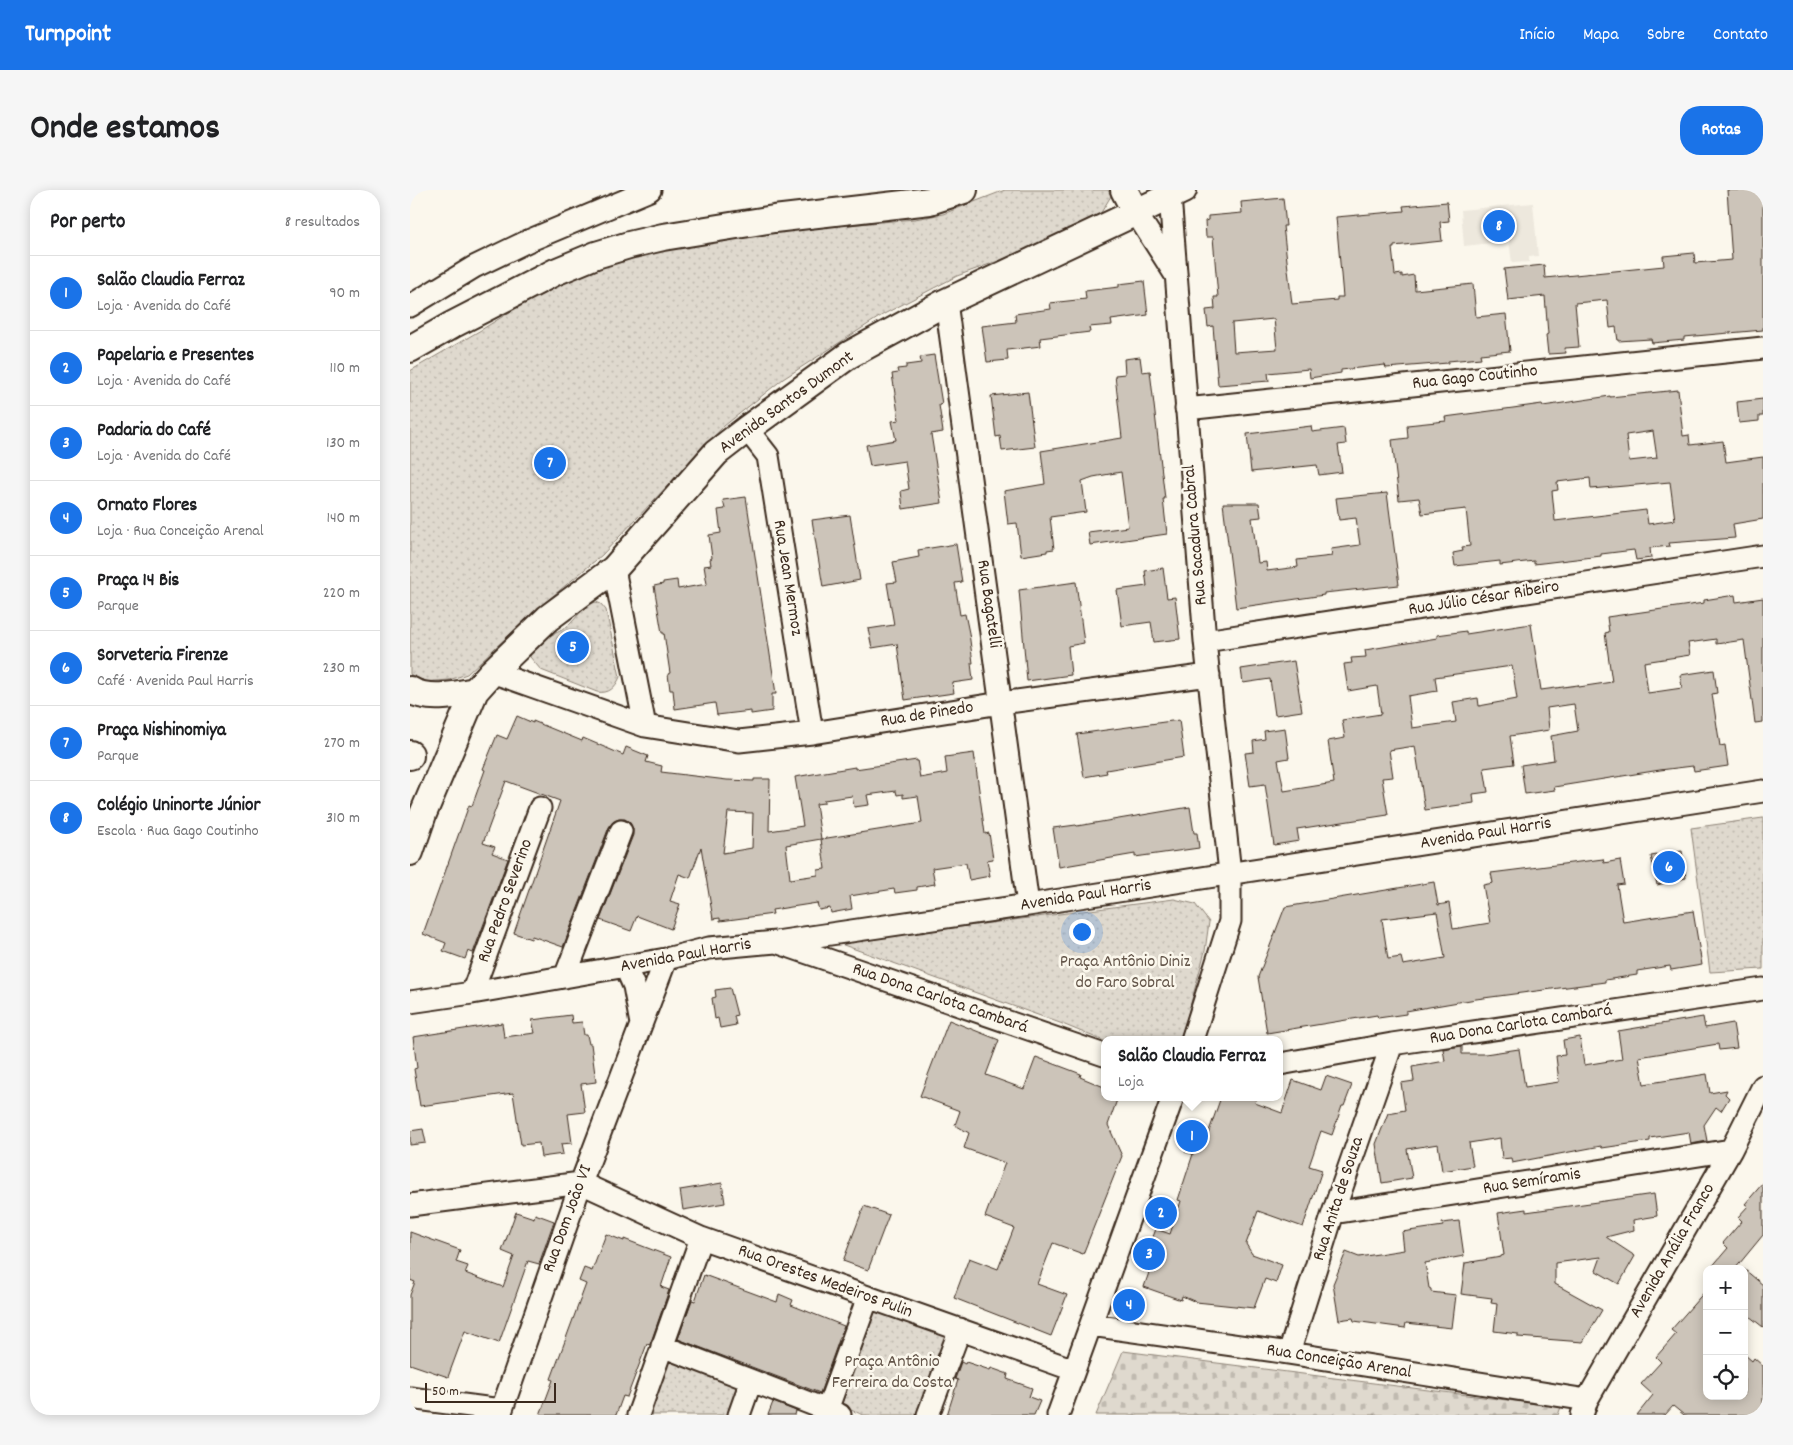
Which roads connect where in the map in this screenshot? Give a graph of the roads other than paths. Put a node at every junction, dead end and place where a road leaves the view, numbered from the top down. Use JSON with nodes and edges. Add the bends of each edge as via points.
{"nodes":[{"id":1,"x":650,"y":190,"type":"edge"},
{"id":2,"x":964,"y":190,"type":"edge"},
{"id":3,"x":1124,"y":190,"type":"edge"},
{"id":4,"x":1176,"y":193,"type":"edge"},
{"id":5,"x":1136,"y":214,"type":"junction"},
{"id":6,"x":1177,"y":276,"type":"junction"},
{"id":7,"x":946,"y":302,"type":"junction"},
{"id":8,"x":410,"y":306,"type":"edge"},
{"id":9,"x":1763,"y":348,"type":"edge"},
{"id":10,"x":410,"y":349,"type":"edge"},
{"id":11,"x":1186,"y":409,"type":"junction"},
{"id":12,"x":747,"y":429,"type":"junction"},
{"id":13,"x":1763,"y":556,"type":"edge"},
{"id":14,"x":614,"y":569,"type":"junction"},
{"id":15,"x":1205,"y":641,"type":"junction"},
{"id":16,"x":492,"y":672,"type":"junction"},
{"id":17,"x":1209,"y":675,"type":"junction"},
{"id":18,"x":410,"y":690,"type":"edge"},
{"id":19,"x":475,"y":691,"type":"junction"},
{"id":20,"x":1001,"y":702,"type":"junction"},
{"id":21,"x":646,"y":726,"type":"junction"},
{"id":22,"x":812,"y":733,"type":"junction"},
{"id":23,"x":1763,"y":791,"type":"edge"},
{"id":24,"x":540,"y":808,"type":"dead end"},
{"id":25,"x":416,"y":812,"type":"edge"},
{"id":26,"x":621,"y":831,"type":"dead end"},
{"id":27,"x":410,"y":852,"type":"edge"},
{"id":28,"x":1230,"y":873,"type":"junction"},
{"id":29,"x":1028,"y":905,"type":"junction"},
{"id":30,"x":776,"y":942,"type":"junction"},
{"id":31,"x":666,"y":959,"type":"junction"},
{"id":32,"x":626,"y":966,"type":"junction"},
{"id":33,"x":565,"y":977,"type":"junction"},
{"id":34,"x":1763,"y":989,"type":"edge"},
{"id":35,"x":472,"y":993,"type":"junction"},
{"id":36,"x":410,"y":1002,"type":"edge"},
{"id":37,"x":641,"y":1025,"type":"junction"},
{"id":38,"x":1193,"y":1036,"type":"edge"},
{"id":39,"x":1392,"y":1044,"type":"junction"},
{"id":40,"x":1101,"y":1054,"type":"edge"},
{"id":41,"x":1283,"y":1063,"type":"edge"},
{"id":42,"x":1763,"y":1086,"type":"edge"},
{"id":43,"x":1172,"y":1101,"type":"edge"},
{"id":44,"x":1731,"y":1150,"type":"junction"},
{"id":45,"x":581,"y":1183,"type":"junction"},
{"id":46,"x":410,"y":1205,"type":"edge"},
{"id":47,"x":1333,"y":1213,"type":"junction"},
{"id":48,"x":701,"y":1238,"type":"junction"},
{"id":49,"x":868,"y":1297,"type":"junction"},
{"id":50,"x":1091,"y":1325,"type":"junction"},
{"id":51,"x":960,"y":1329,"type":"junction"},
{"id":52,"x":662,"y":1346,"type":"junction"},
{"id":53,"x":1289,"y":1354,"type":"junction"},
{"id":54,"x":1074,"y":1370,"type":"junction"},
{"id":55,"x":751,"y":1381,"type":"junction"},
{"id":56,"x":410,"y":1398,"type":"edge"},
{"id":57,"x":1584,"y":1408,"type":"edge"},
{"id":58,"x":833,"y":1412,"type":"edge"},
{"id":59,"x":500,"y":1413,"type":"edge"},
{"id":60,"x":638,"y":1415,"type":"edge"},
{"id":61,"x":739,"y":1415,"type":"edge"},
{"id":62,"x":928,"y":1415,"type":"edge"},
{"id":63,"x":1058,"y":1415,"type":"edge"}],
"edges":[{"from":1,"to":8,"type":"street","via":[[474,267]]},
{"from":2,"to":10,"type":"main road","via":[[930,201],[774,219],[629,244],[555,272]]},
{"from":3,"to":5,"type":"main road"},
{"from":4,"to":5,"type":"main road","name":"Avenida Santos Dumont"},
{"from":4,"to":6,"type":"street","name":"Rua Sacadura Cabral"},
{"from":5,"to":6,"type":"street"},
{"from":5,"to":7,"type":"main road","name":"Avenida Santos Dumont"},
{"from":6,"to":11,"type":"street","name":"Rua Sacadura Cabral"},
{"from":7,"to":12,"type":"main road","name":"Avenida Santos Dumont","via":[[849,356]]},
{"from":7,"to":20,"type":"street","name":"Rua Bagatelli"},
{"from":9,"to":11,"type":"street","name":"Rua Gago Coutinho"},
{"from":11,"to":15,"type":"street","name":"Rua Sacadura Cabral"},
{"from":12,"to":14,"type":"main road","name":"Avenida Santos Dumont","via":[[716,453]]},
{"from":12,"to":22,"type":"street","name":"Rua Jean Mermoz","via":[[768,456]]},
{"from":13,"to":15,"type":"street","name":"Rua Júlio César Ribeiro"},
{"from":14,"to":16,"type":"main road","name":"Avenida Santos Dumont","via":[[548,618]]},
{"from":14,"to":21,"type":"street"},
{"from":15,"to":17,"type":"street","name":"Rua Sacadura Cabral"},
{"from":16,"to":19,"type":"main road","name":"Avenida Santos Dumont"},
{"from":16,"to":21,"type":"street","name":"Rua de Pinedo"},
{"from":17,"to":20,"type":"street","name":"Rua de Pinedo"},
{"from":17,"to":28,"type":"street","name":"Rua Sacadura Cabral"},
{"from":18,"to":19,"type":"main road","via":[[434,696]]},
{"from":19,"to":25,"type":"main road","name":"Avenida Santos Dumont"},
{"from":20,"to":22,"type":"street","name":"Rua de Pinedo"},
{"from":20,"to":29,"type":"street","name":"Rua Bagatelli"},
{"from":21,"to":22,"type":"street","name":"Rua de Pinedo","via":[[739,741]]},
{"from":23,"to":28,"type":"street","name":"Avenida Paul Harris"},
{"from":24,"to":35,"type":"street","name":"Rua Pedro Severino"},
{"from":25,"to":27,"type":"main road","name":"Avenida Santos Dumont"},
{"from":26,"to":33,"type":"street"},
{"from":28,"to":29,"type":"street","name":"Avenida Paul Harris"},
{"from":28,"to":38,"type":"street","name":"Rua Sacadura Cabral","via":[[1230,921]]},
{"from":29,"to":30,"type":"street","name":"Avenida Paul Harris"},
{"from":30,"to":31,"type":"street","name":"Avenida Paul Harris","via":[[709,948]]},
{"from":30,"to":40,"type":"street","name":"Rua Dona Carlota Cambará"},
{"from":31,"to":32,"type":"street","name":"Avenida Paul Harris"},
{"from":31,"to":37,"type":"street","name":"Rua Dom João VI"},
{"from":32,"to":33,"type":"street","name":"Avenida Paul Harris"},
{"from":32,"to":37,"type":"street","via":[[634,986]]},
{"from":33,"to":35,"type":"street","name":"Avenida Paul Harris"},
{"from":34,"to":39,"type":"street","name":"Rua Dona Carlota Cambará"},
{"from":35,"to":36,"type":"street","name":"Avenida Paul Harris"},
{"from":37,"to":45,"type":"street","name":"Rua Dom João VI"},
{"from":39,"to":41,"type":"street","name":"Rua Dona Carlota Cambará"},
{"from":39,"to":47,"type":"street","name":"Rua Anita de Souza"},
{"from":42,"to":44,"type":"street","name":"Avenida Anália Franco"},
{"from":43,"to":50,"type":"street"},
{"from":44,"to":47,"type":"street","name":"Rua Semíramis"},
{"from":44,"to":57,"type":"street","name":"Avenida Anália Franco"},
{"from":45,"to":46,"type":"street"},
{"from":45,"to":48,"type":"street","name":"Rua Orestes Medeiros Pulin"},
{"from":45,"to":59,"type":"street","name":"Rua Dom João VI"},
{"from":47,"to":53,"type":"street","name":"Rua Anita de Souza"},
{"from":48,"to":49,"type":"street","name":"Rua Orestes Medeiros Pulin"},
{"from":48,"to":52,"type":"street"},
{"from":49,"to":51,"type":"street","name":"Rua Orestes Medeiros Pulin"},
{"from":49,"to":58,"type":"street"},
{"from":50,"to":53,"type":"street","name":"Rua Conceição Arenal"},
{"from":50,"to":54,"type":"street"},
{"from":51,"to":54,"type":"street","name":"Rua Orestes Medeiros Pulin"},
{"from":51,"to":62,"type":"street"},
{"from":52,"to":55,"type":"street"},
{"from":52,"to":60,"type":"street"},
{"from":53,"to":57,"type":"street","name":"Rua Conceição Arenal"},
{"from":54,"to":63,"type":"street"},
{"from":55,"to":58,"type":"street"},
{"from":55,"to":61,"type":"street"},
{"from":56,"to":59,"type":"street"}]}
